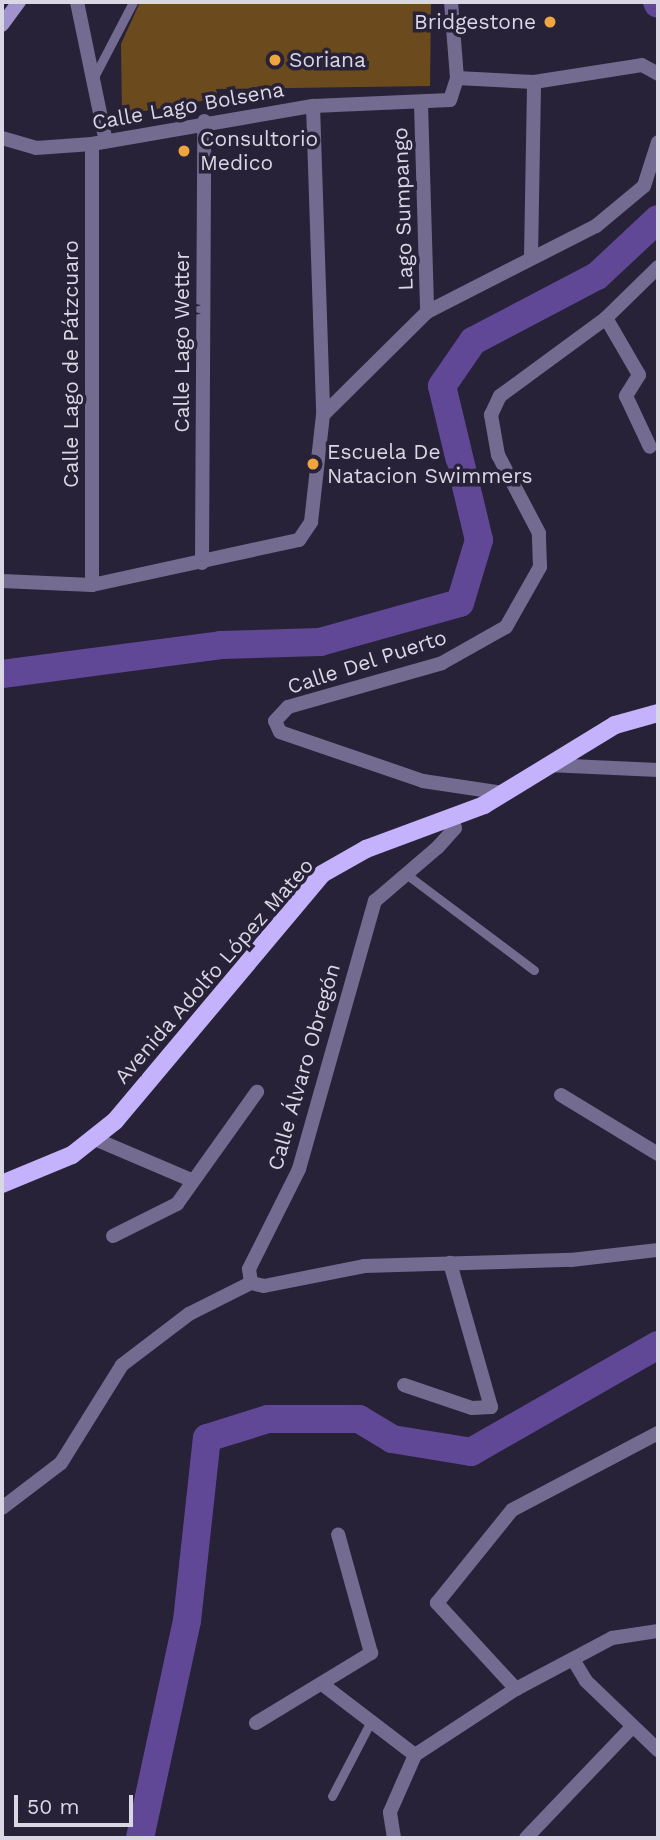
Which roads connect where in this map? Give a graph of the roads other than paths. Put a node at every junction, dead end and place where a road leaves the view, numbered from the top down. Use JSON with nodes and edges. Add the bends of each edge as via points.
{"nodes":[{"id":1,"x":19,"y":2,"type":"edge"},
{"id":2,"x":77,"y":2,"type":"edge"},
{"id":3,"x":133,"y":2,"type":"edge"},
{"id":4,"x":452,"y":2,"type":"edge"},
{"id":5,"x":2,"y":25,"type":"edge"},
{"id":6,"x":658,"y":74,"type":"edge"},
{"id":7,"x":457,"y":78,"type":"junction"},
{"id":8,"x":93,"y":79,"type":"junction"},
{"id":9,"x":534,"y":82,"type":"junction"},
{"id":10,"x":421,"y":104,"type":"junction"},
{"id":11,"x":313,"y":106,"type":"junction"},
{"id":12,"x":204,"y":121,"type":"junction"},
{"id":13,"x":2,"y":138,"type":"edge"},
{"id":14,"x":99,"y":140,"type":"junction"},
{"id":15,"x":658,"y":142,"type":"edge"},
{"id":16,"x":531,"y":258,"type":"junction"},
{"id":17,"x":658,"y":267,"type":"edge"},
{"id":18,"x":427,"y":312,"type":"junction"},
{"id":19,"x":606,"y":318,"type":"junction"},
{"id":20,"x":323,"y":415,"type":"junction"},
{"id":21,"x":650,"y":447,"type":"dead end"},
{"id":22,"x":202,"y":563,"type":"junction"},
{"id":23,"x":2,"y":581,"type":"edge"},
{"id":24,"x":92,"y":585,"type":"junction"},
{"id":25,"x":658,"y":713,"type":"edge"},
{"id":26,"x":543,"y":765,"type":"junction"},
{"id":27,"x":658,"y":770,"type":"edge"},
{"id":28,"x":503,"y":793,"type":"junction"},
{"id":29,"x":452,"y":817,"type":"junction"},
{"id":30,"x":406,"y":874,"type":"junction"},
{"id":31,"x":534,"y":970,"type":"dead end"},
{"id":32,"x":257,"y":1092,"type":"dead end"},
{"id":33,"x":561,"y":1095,"type":"dead end"},
{"id":34,"x":95,"y":1139,"type":"junction"},
{"id":35,"x":658,"y":1154,"type":"edge"},
{"id":36,"x":189,"y":1180,"type":"junction"},
{"id":37,"x":2,"y":1184,"type":"edge"},
{"id":38,"x":113,"y":1236,"type":"dead end"},
{"id":39,"x":658,"y":1250,"type":"edge"},
{"id":40,"x":450,"y":1263,"type":"junction"},
{"id":41,"x":251,"y":1283,"type":"junction"},
{"id":42,"x":404,"y":1385,"type":"dead end"},
{"id":43,"x":658,"y":1433,"type":"edge"},
{"id":44,"x":2,"y":1508,"type":"edge"},
{"id":45,"x":338,"y":1534,"type":"dead end"},
{"id":46,"x":658,"y":1631,"type":"edge"},
{"id":47,"x":574,"y":1661,"type":"junction"},
{"id":48,"x":322,"y":1684,"type":"junction"},
{"id":49,"x":516,"y":1689,"type":"junction"},
{"id":50,"x":256,"y":1723,"type":"dead end"},
{"id":51,"x":370,"y":1723,"type":"junction"},
{"id":52,"x":631,"y":1728,"type":"junction"},
{"id":53,"x":658,"y":1750,"type":"edge"},
{"id":54,"x":415,"y":1755,"type":"junction"},
{"id":55,"x":332,"y":1796,"type":"dead end"},
{"id":56,"x":394,"y":1838,"type":"edge"},
{"id":57,"x":526,"y":1838,"type":"edge"}],
"edges":[{"from":1,"to":5,"type":"main road"},
{"from":2,"to":8,"type":"street"},
{"from":3,"to":8,"type":"lane"},
{"from":4,"to":7,"type":"street"},
{"from":6,"to":9,"type":"street","via":[[642,65]]},
{"from":7,"to":9,"type":"street"},
{"from":7,"to":10,"type":"street","name":"Calle Lago Bolsena","via":[[450,100]]},
{"from":8,"to":14,"type":"street"},
{"from":9,"to":16,"type":"street"},
{"from":10,"to":11,"type":"street","name":"Calle Lago Bolsena"},
{"from":10,"to":18,"type":"street","name":"Lago Sumpango"},
{"from":11,"to":12,"type":"street","name":"Calle Lago Bolsena"},
{"from":11,"to":20,"type":"street"},
{"from":12,"to":14,"type":"street","name":"Calle Lago Bolsena"},
{"from":12,"to":22,"type":"street","name":"Calle Lago Wetter"},
{"from":13,"to":14,"type":"street","name":"Calle Lago Bolsena","via":[[36,148]]},
{"from":14,"to":24,"type":"street","name":"Calle Lago de Pátzcuaro"},
{"from":15,"to":16,"type":"street","via":[[644,186],[596,226]]},
{"from":16,"to":18,"type":"street"},
{"from":17,"to":19,"type":"street","name":"Calle Del Puerto"},
{"from":18,"to":20,"type":"street"},
{"from":19,"to":21,"type":"street","via":[[639,375],[626,396]]},
{"from":19,"to":28,"type":"street","name":"Calle Del Puerto","via":[[525,374],[500,396],[491,415],[498,455],[539,533],[540,567],[506,627],[442,663],[288,707],[275,721],[280,732],[423,781]]},
{"from":20,"to":22,"type":"street","via":[[311,522],[299,540]]},
{"from":22,"to":24,"type":"street"},
{"from":23,"to":24,"type":"street"},
{"from":25,"to":26,"type":"main road","name":"Avenida Adolfo López Mateo","via":[[615,725]]},
{"from":26,"to":27,"type":"street"},
{"from":26,"to":28,"type":"main road","name":"Avenida Adolfo López Mateo"},
{"from":28,"to":29,"type":"main road","name":"Avenida Adolfo López Mateo"},
{"from":29,"to":30,"type":"street","name":"Calle Álvaro Obregón","via":[[455,828]]},
{"from":29,"to":34,"type":"main road","name":"Avenida Adolfo López Mateo","via":[[366,849],[322,874]]},
{"from":30,"to":31,"type":"lane"},
{"from":30,"to":41,"type":"street","name":"Calle Álvaro Obregón","via":[[374,901],[299,1169],[249,1269]]},
{"from":32,"to":36,"type":"street"},
{"from":33,"to":35,"type":"street"},
{"from":34,"to":36,"type":"street"},
{"from":34,"to":37,"type":"main road","name":"Avenida Adolfo López Mateo"},
{"from":36,"to":38,"type":"street","via":[[189,1192],[177,1204]]},
{"from":39,"to":40,"type":"street"},
{"from":40,"to":41,"type":"street","via":[[364,1265],[264,1286]]},
{"from":40,"to":42,"type":"street","via":[[491,1407],[472,1408]]},
{"from":41,"to":44,"type":"street","via":[[189,1314],[122,1365],[61,1463]]},
{"from":43,"to":49,"type":"street","via":[[512,1510],[437,1603]]},
{"from":45,"to":48,"type":"street","via":[[371,1653]]},
{"from":46,"to":47,"type":"street","via":[[626,1632]]},
{"from":47,"to":49,"type":"street"},
{"from":47,"to":52,"type":"street"},
{"from":48,"to":50,"type":"street"},
{"from":48,"to":51,"type":"street"},
{"from":49,"to":54,"type":"street"},
{"from":51,"to":54,"type":"street"},
{"from":51,"to":55,"type":"lane"},
{"from":52,"to":53,"type":"street"},
{"from":52,"to":57,"type":"street"},
{"from":54,"to":56,"type":"street","via":[[390,1812]]}]}
